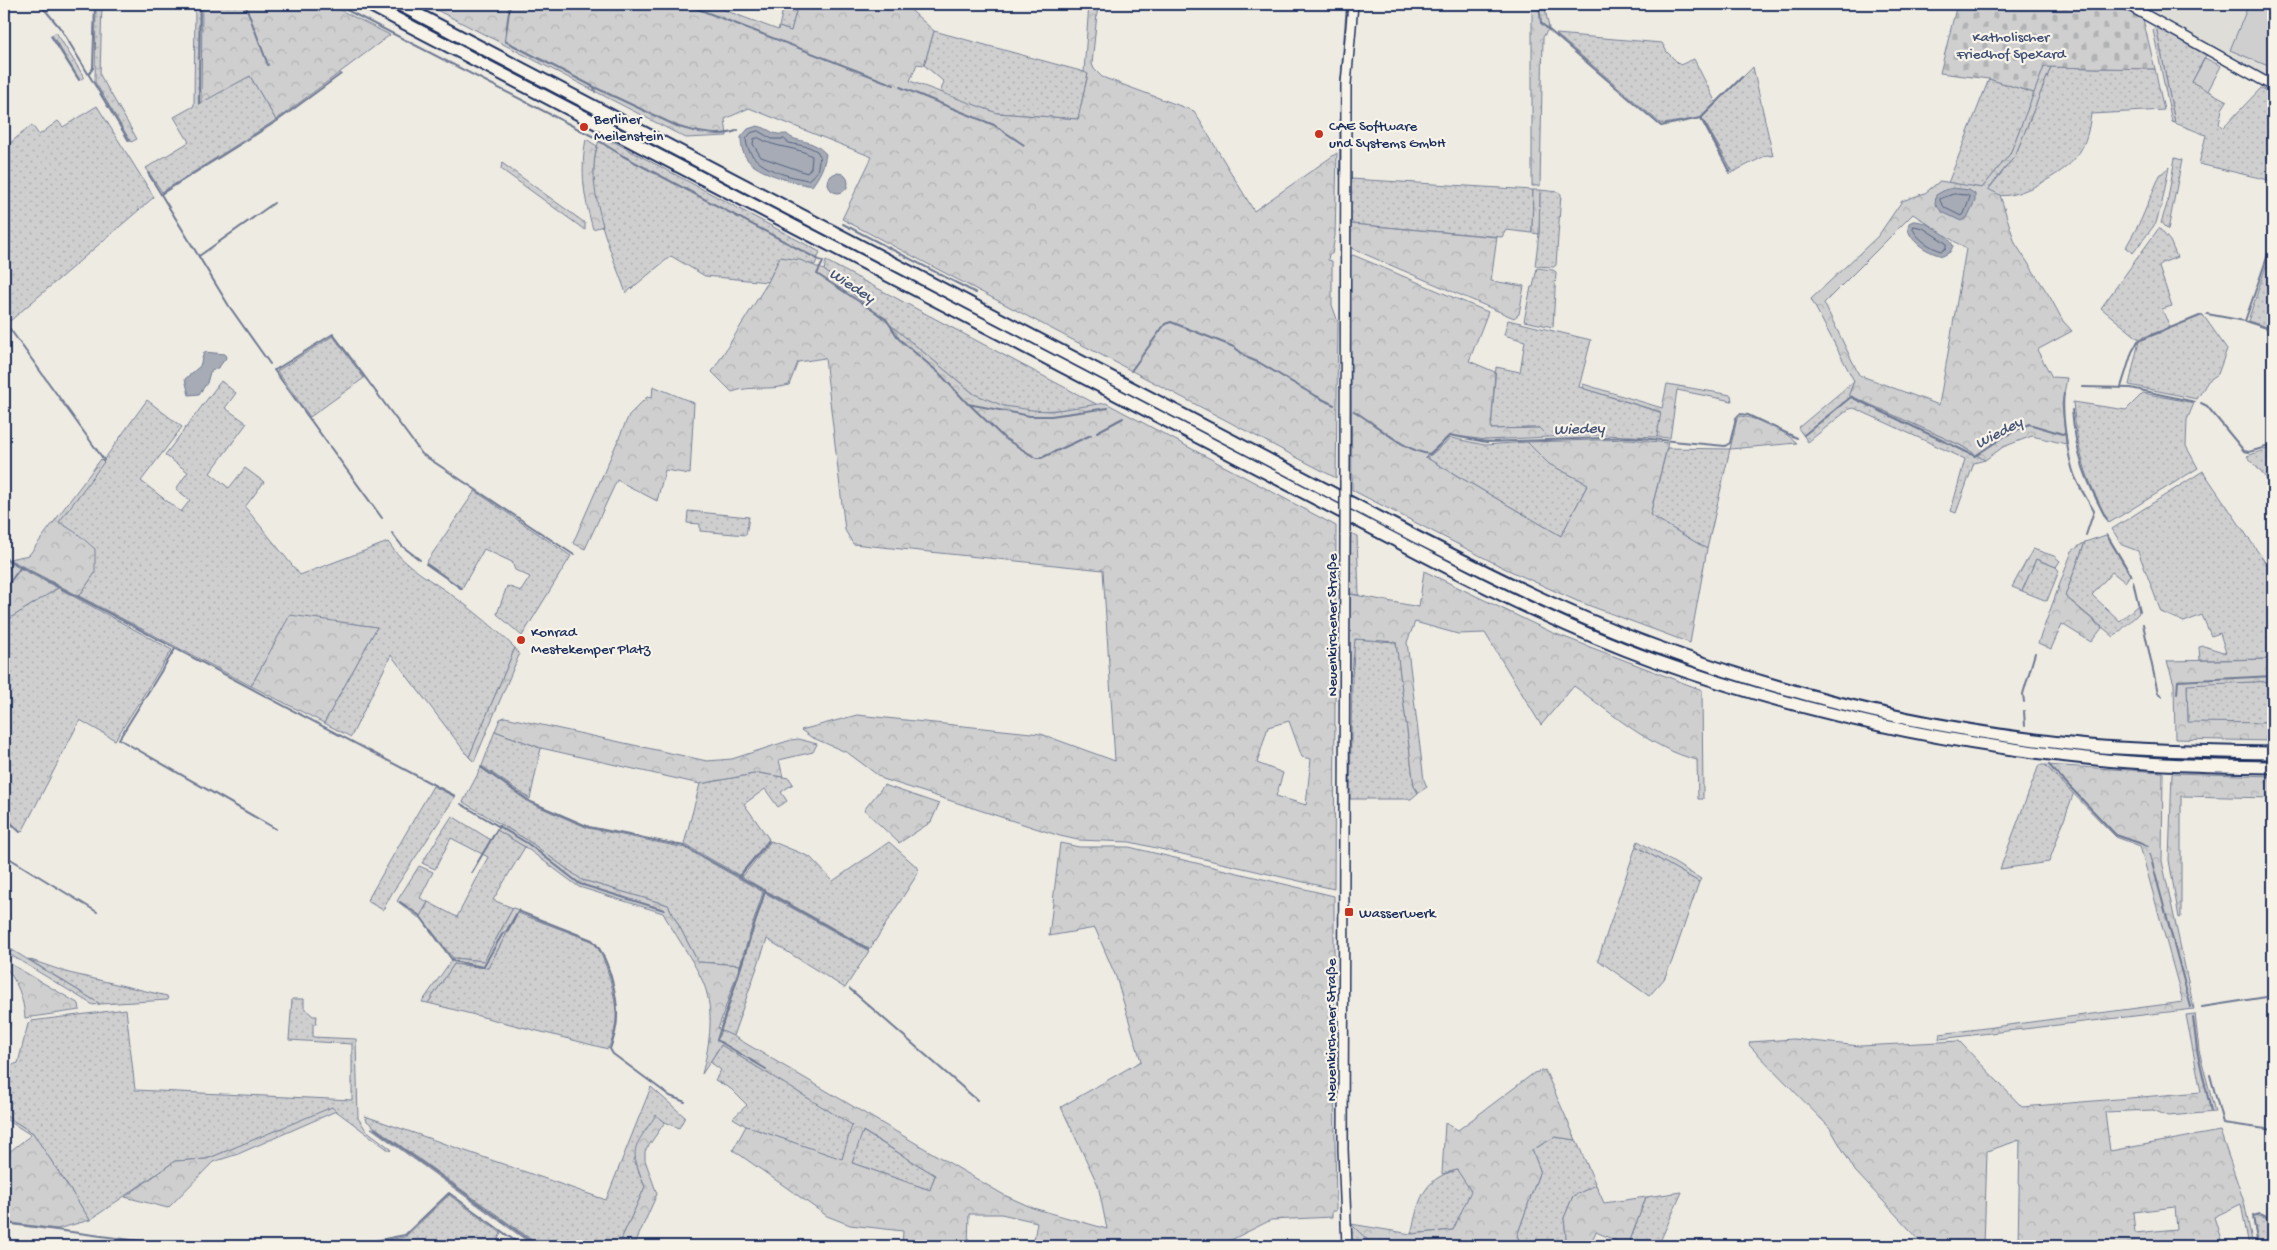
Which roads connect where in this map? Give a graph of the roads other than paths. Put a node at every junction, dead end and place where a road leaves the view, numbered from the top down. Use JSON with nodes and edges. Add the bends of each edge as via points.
{"nodes":[{"id":1,"x":368,"y":4,"type":"edge"},
{"id":2,"x":398,"y":4,"type":"edge"},
{"id":3,"x":1353,"y":4,"type":"edge"},
{"id":4,"x":2126,"y":4,"type":"edge"},
{"id":5,"x":2273,"y":86,"type":"edge"},
{"id":6,"x":2273,"y":753,"type":"edge"},
{"id":7,"x":2273,"y":767,"type":"edge"},
{"id":8,"x":1347,"y":1246,"type":"edge"}],
"edges":[{"from":1,"to":7,"type":"highway","via":[[1438,563],[1610,643],[1736,688],[1909,732],[2087,758]]},
{"from":2,"to":6,"type":"highway","via":[[1416,537],[1527,593],[1604,626],[1681,656],[1771,685],[1911,719],[1992,734],[2089,746]]},
{"from":3,"to":8,"type":"main road","name":"Neuenkirchener Straße","bridge":true,"via":[[1346,84],[1343,1149]]},
{"from":4,"to":5,"type":"main road"}]}
